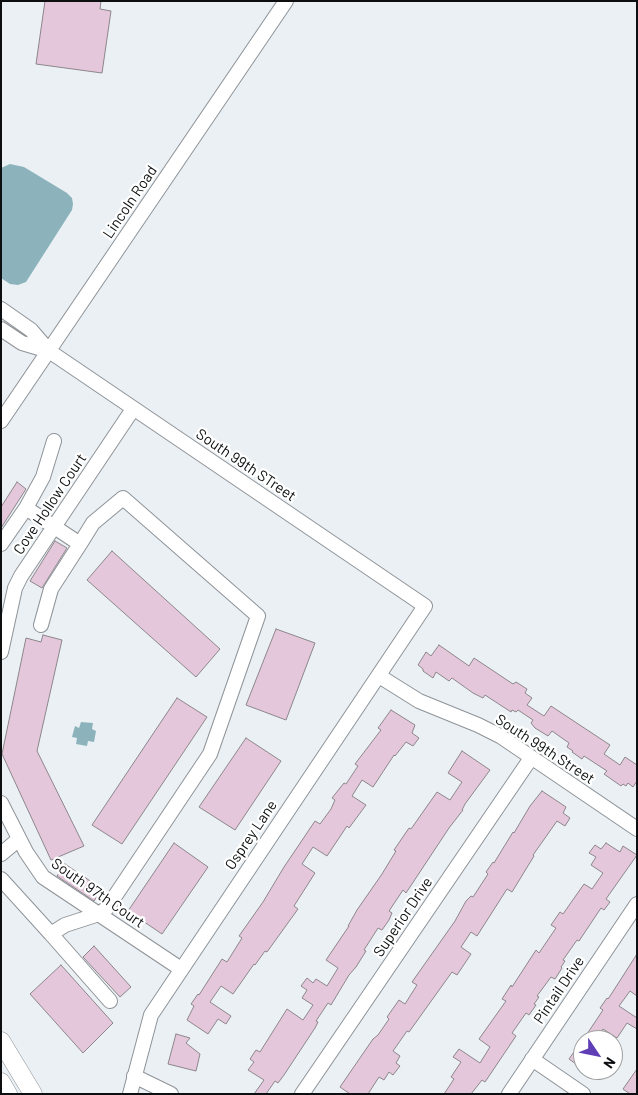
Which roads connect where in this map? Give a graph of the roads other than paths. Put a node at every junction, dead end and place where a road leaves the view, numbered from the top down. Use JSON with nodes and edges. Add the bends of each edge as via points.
{"nodes":[{"id":1,"x":286,"y":1,"type":"edge"},
{"id":2,"x":1,"y":309,"type":"edge"},
{"id":3,"x":1,"y":329,"type":"edge"},
{"id":4,"x":49,"y":351,"type":"junction"},
{"id":5,"x":133,"y":409,"type":"junction"},
{"id":6,"x":1,"y":421,"type":"edge"},
{"id":7,"x":54,"y":440,"type":"dead end"},
{"id":8,"x":26,"y":508,"type":"junction"},
{"id":9,"x":54,"y":526,"type":"junction"},
{"id":10,"x":1,"y":544,"type":"edge"},
{"id":11,"x":80,"y":544,"type":"junction"},
{"id":12,"x":425,"y":606,"type":"joint"},
{"id":13,"x":4,"y":622,"type":"edge"},
{"id":14,"x":42,"y":625,"type":"dead end"},
{"id":15,"x":1,"y":652,"type":"edge"},
{"id":16,"x":379,"y":676,"type":"junction"},
{"id":17,"x":531,"y":758,"type":"junction"},
{"id":18,"x":1,"y":803,"type":"edge"},
{"id":19,"x":637,"y":829,"type":"edge"},
{"id":20,"x":19,"y":839,"type":"junction"},
{"id":21,"x":1,"y":854,"type":"edge"},
{"id":22,"x":1,"y":879,"type":"edge"},
{"id":23,"x":637,"y":904,"type":"edge"},
{"id":24,"x":99,"y":914,"type":"junction"},
{"id":25,"x":51,"y":934,"type":"junction"},
{"id":26,"x":180,"y":969,"type":"junction"},
{"id":27,"x":110,"y":1001,"type":"dead end"},
{"id":28,"x":1,"y":1042,"type":"edge"},
{"id":29,"x":532,"y":1060,"type":"junction"},
{"id":30,"x":134,"y":1076,"type":"junction"},
{"id":31,"x":1,"y":1082,"type":"edge"},
{"id":32,"x":8,"y":1094,"type":"edge"},
{"id":33,"x":33,"y":1094,"type":"edge"},
{"id":34,"x":130,"y":1094,"type":"edge"},
{"id":35,"x":170,"y":1094,"type":"edge"},
{"id":36,"x":302,"y":1094,"type":"edge"},
{"id":37,"x":509,"y":1094,"type":"edge"},
{"id":38,"x":584,"y":1094,"type":"edge"}],
"edges":[{"from":1,"to":4,"type":"street","name":"Lincoln Road"},
{"from":2,"to":4,"type":"street","via":[[31,330]]},
{"from":3,"to":4,"type":"street","via":[[22,343]]},
{"from":4,"to":5,"type":"street","name":"South 99th STreet"},
{"from":4,"to":6,"type":"street","name":"Lincoln Road"},
{"from":5,"to":9,"type":"street","name":"Cove Hollow Court"},
{"from":5,"to":12,"type":"street","name":"South 99th STreet"},
{"from":7,"to":8,"type":"street","via":[[43,477]]},
{"from":8,"to":9,"type":"street"},
{"from":8,"to":10,"type":"street"},
{"from":9,"to":11,"type":"street"},
{"from":9,"to":13,"type":"street","name":"Cove Hollow Court","via":[[15,588]]},
{"from":11,"to":14,"type":"street","via":[[51,589]]},
{"from":11,"to":24,"type":"street","via":[[93,523],[123,498],[258,616],[210,754],[108,908]]},
{"from":12,"to":16,"type":"street","name":"Osprey Lane"},
{"from":13,"to":15,"type":"street","name":"Cove Hollow Court"},
{"from":16,"to":17,"type":"street","name":"South 99th Street","via":[[419,701],[493,732]]},
{"from":16,"to":26,"type":"street","name":"Osprey Lane"},
{"from":17,"to":19,"type":"street","name":"South 99th Street"},
{"from":17,"to":36,"type":"street","name":"Superior Drive"},
{"from":18,"to":20,"type":"street","name":"South 97th Court"},
{"from":20,"to":21,"type":"street"},
{"from":20,"to":24,"type":"street","name":"South 97th Court","via":[[43,877]]},
{"from":22,"to":25,"type":"street"},
{"from":23,"to":29,"type":"street","name":"Pintail Drive"},
{"from":24,"to":25,"type":"street"},
{"from":24,"to":26,"type":"street","name":"South 97th Court"},
{"from":25,"to":27,"type":"street"},
{"from":26,"to":30,"type":"street","name":"Osprey Lane","via":[[151,1015]]},
{"from":28,"to":33,"type":"main road"},
{"from":29,"to":37,"type":"street","name":"Pintail Drive"},
{"from":29,"to":38,"type":"street"},
{"from":30,"to":34,"type":"street","name":"Osprey Lane"},
{"from":30,"to":35,"type":"street"},
{"from":31,"to":32,"type":"main road"}]}
